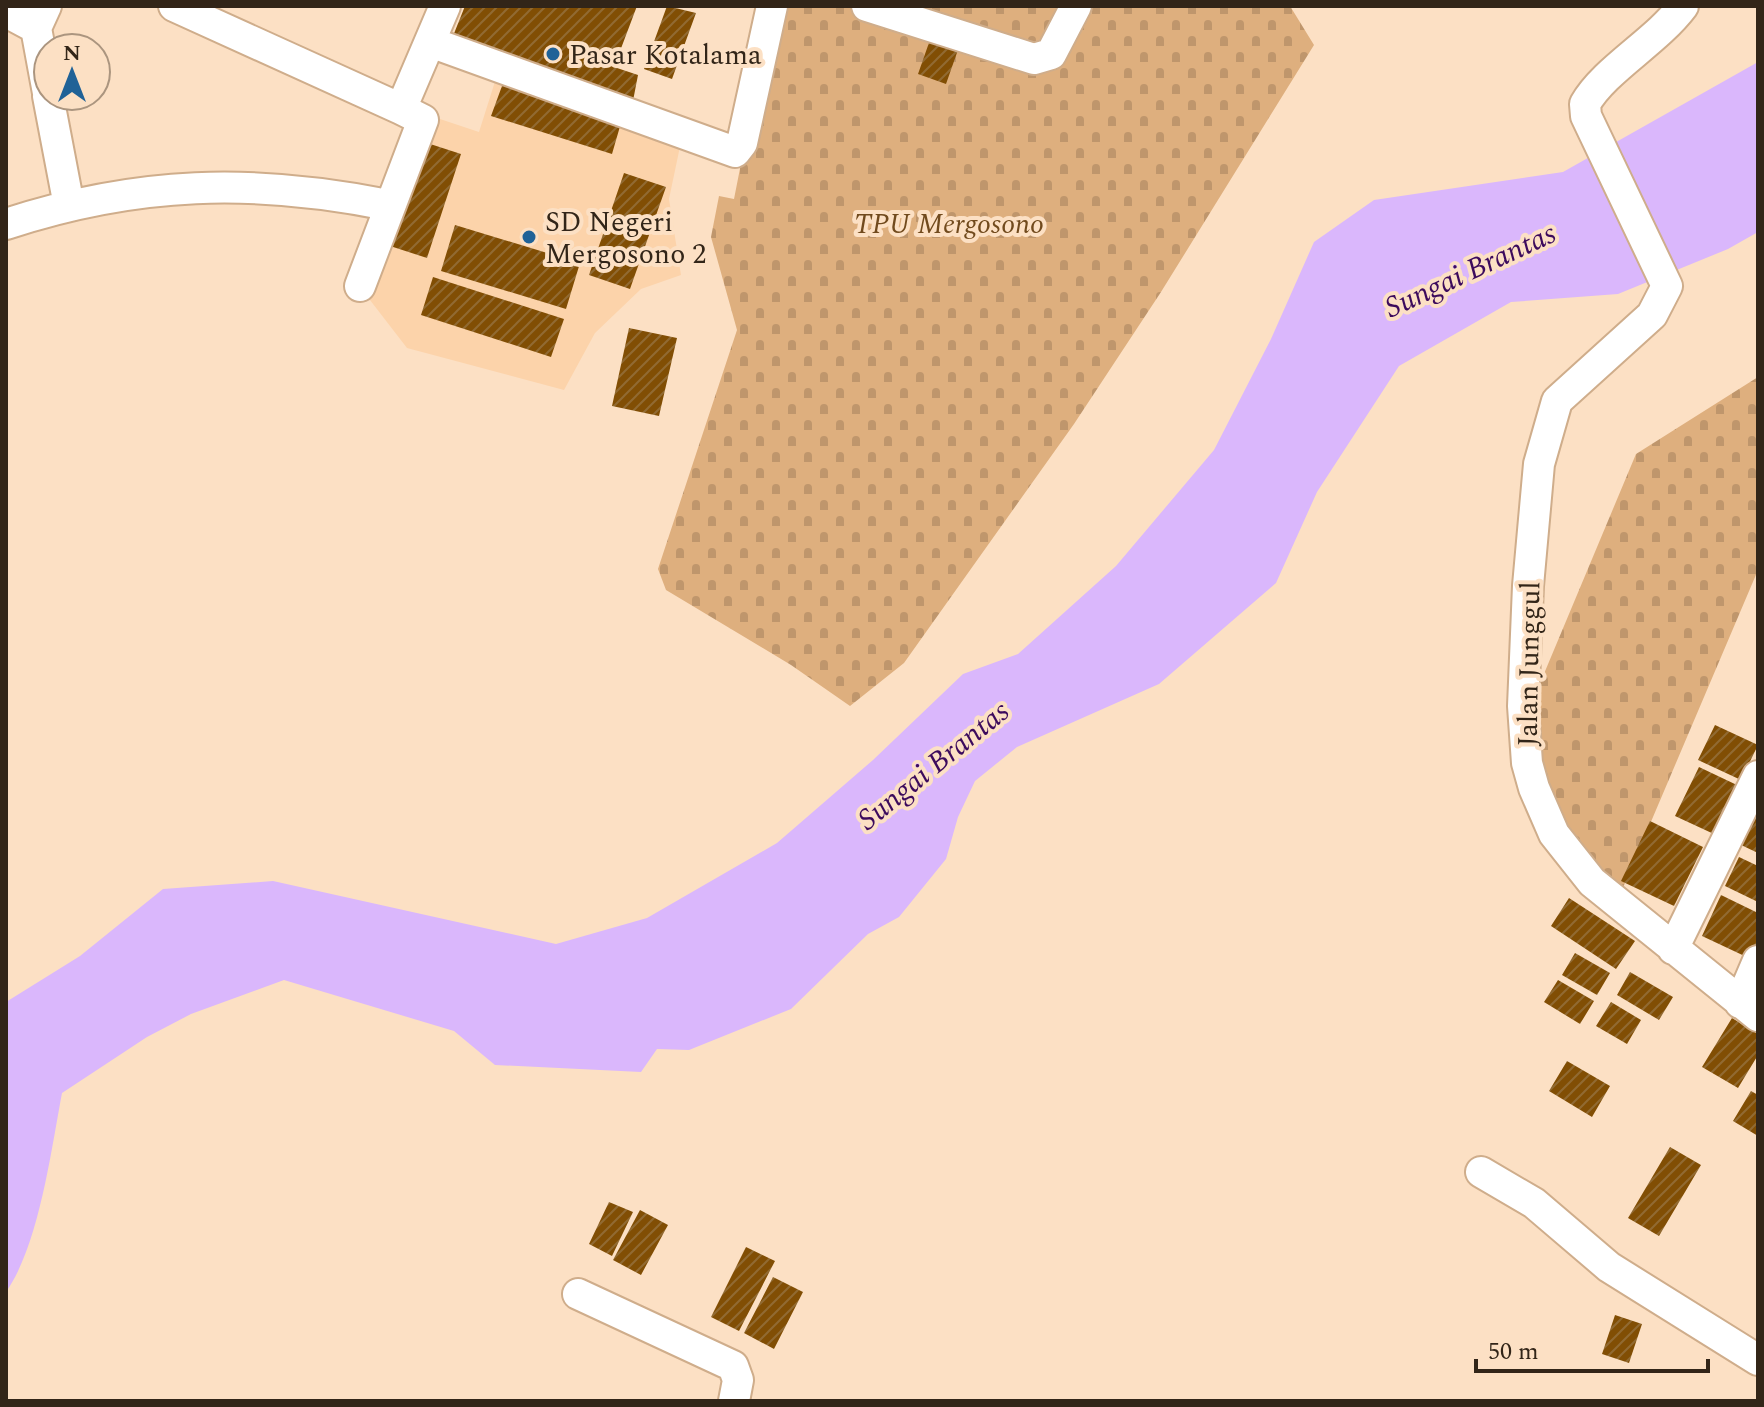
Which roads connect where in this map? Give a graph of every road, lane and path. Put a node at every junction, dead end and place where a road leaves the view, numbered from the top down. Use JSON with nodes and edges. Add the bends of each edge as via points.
{"nodes":[{"id":1,"x":174,"y":6,"type":"edge"},
{"id":2,"x":445,"y":6,"type":"edge"},
{"id":3,"x":772,"y":6,"type":"edge"},
{"id":4,"x":867,"y":6,"type":"edge"},
{"id":5,"x":1076,"y":6,"type":"edge"},
{"id":6,"x":1683,"y":6,"type":"edge"},
{"id":7,"x":6,"y":12,"type":"edge"},
{"id":8,"x":41,"y":17,"type":"edge"},
{"id":9,"x":430,"y":42,"type":"junction"},
{"id":10,"x":401,"y":109,"type":"junction"},
{"id":11,"x":51,"y":112,"type":"edge"},
{"id":12,"x":388,"y":205,"type":"junction"},
{"id":13,"x":69,"y":206,"type":"junction"},
{"id":14,"x":6,"y":224,"type":"edge"},
{"id":15,"x":360,"y":286,"type":"dead end"},
{"id":16,"x":1758,"y":776,"type":"edge"},
{"id":17,"x":1673,"y":949,"type":"junction"},
{"id":18,"x":1758,"y":961,"type":"edge"},
{"id":19,"x":1749,"y":1009,"type":"edge"},
{"id":20,"x":1481,"y":1172,"type":"dead end"},
{"id":21,"x":578,"y":1294,"type":"dead end"},
{"id":22,"x":1758,"y":1360,"type":"edge"},
{"id":23,"x":734,"y":1401,"type":"edge"}],
"edges":[{"from":1,"to":10,"type":"street"},
{"from":2,"to":9,"type":"street"},
{"from":3,"to":9,"type":"street","via":[[742,143],[735,152]]},
{"from":4,"to":5,"type":"street","via":[[1034,59],[1051,54]]},
{"from":6,"to":17,"type":"street","name":"Jalan Junggul","via":[[1585,104],[1586,116],[1667,286],[1652,315],[1557,401],[1532,507],[1523,706],[1527,763],[1561,845],[1592,882]]},
{"from":7,"to":8,"type":"street"},
{"from":9,"to":10,"type":"street"},
{"from":10,"to":12,"type":"street","via":[[423,120]]},
{"from":11,"to":13,"type":"street"},
{"from":12,"to":13,"type":"street","via":[[334,194],[180,186]]},
{"from":12,"to":15,"type":"street"},
{"from":13,"to":14,"type":"street"},
{"from":16,"to":17,"type":"street"},
{"from":17,"to":19,"type":"street","name":"Jalan Junggul"},
{"from":18,"to":19,"type":"street","name":"Jalan Junggul"},
{"from":20,"to":22,"type":"street","via":[[1534,1203],[1609,1267]]},
{"from":21,"to":23,"type":"street","via":[[733,1366],[738,1380]]}]}
